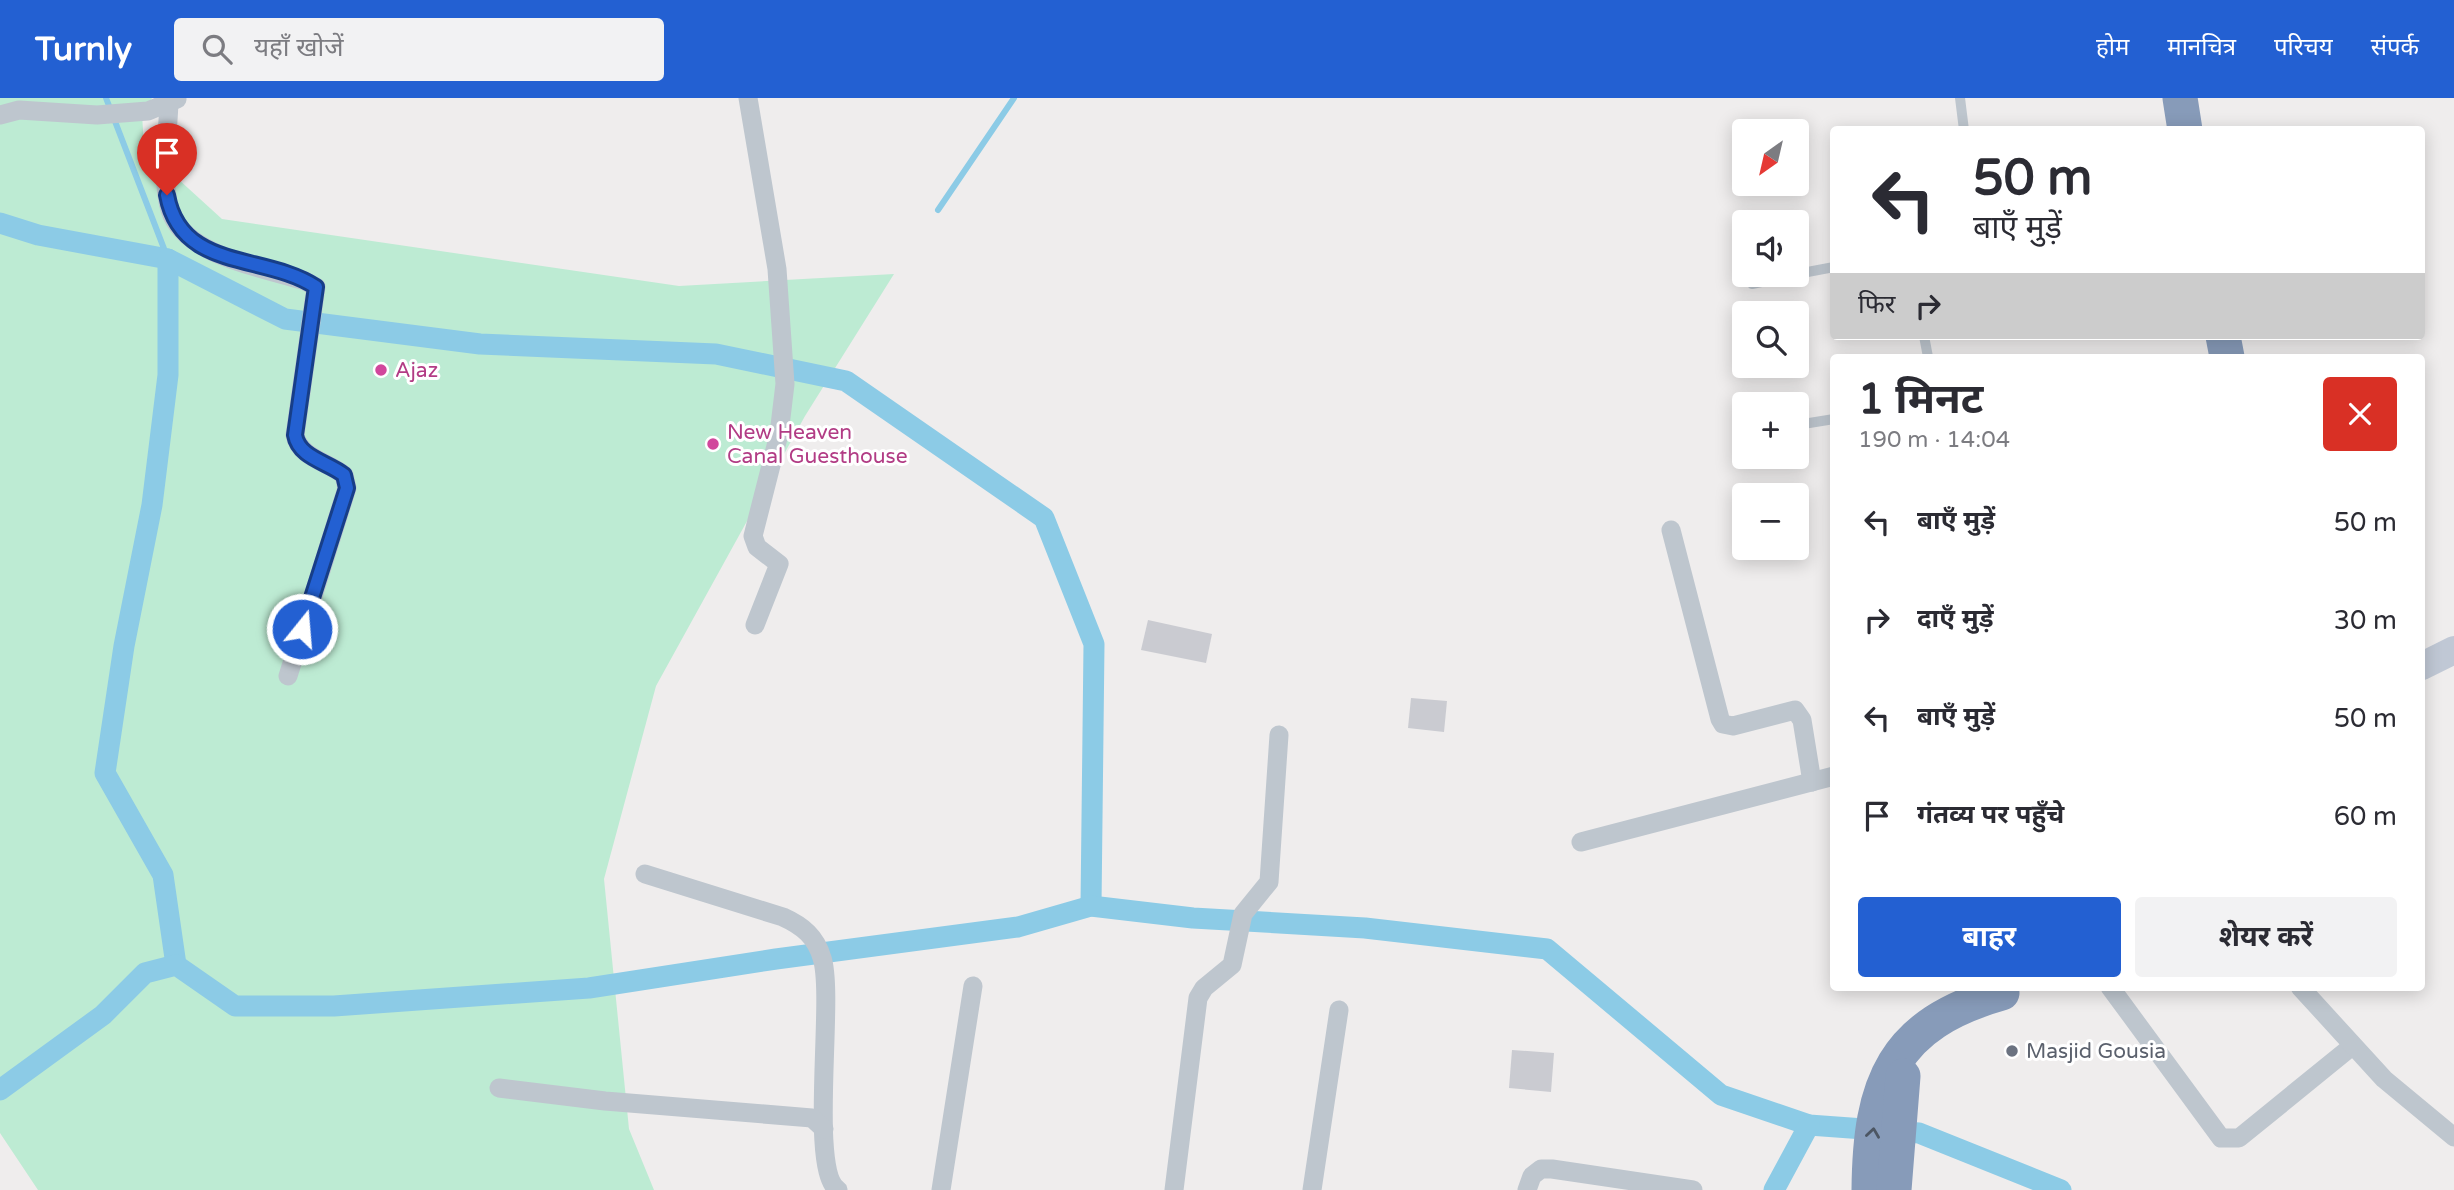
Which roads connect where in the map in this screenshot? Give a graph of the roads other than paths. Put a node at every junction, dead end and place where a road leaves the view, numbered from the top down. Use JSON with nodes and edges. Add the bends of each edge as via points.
{"nodes":[{"id":1,"x":748,"y":98,"type":"edge"},
{"id":2,"x":1960,"y":98,"type":"edge"},
{"id":3,"x":2180,"y":98,"type":"edge"},
{"id":4,"x":175,"y":100,"type":"edge"},
{"id":5,"x":0,"y":115,"type":"edge"},
{"id":6,"x":1964,"y":126,"type":"edge"},
{"id":7,"x":2184,"y":126,"type":"edge"},
{"id":8,"x":1830,"y":268,"type":"edge"},
{"id":9,"x":1809,"y":272,"type":"edge"},
{"id":10,"x":1830,"y":420,"type":"edge"},
{"id":11,"x":1809,"y":423,"type":"edge"},
{"id":12,"x":1671,"y":530,"type":"dead end"},
{"id":13,"x":755,"y":625,"type":"dead end"},
{"id":14,"x":2454,"y":650,"type":"edge"},
{"id":15,"x":2425,"y":664,"type":"edge"},
{"id":16,"x":288,"y":676,"type":"dead end"},
{"id":17,"x":1279,"y":735,"type":"dead end"},
{"id":18,"x":1830,"y":777,"type":"edge"},
{"id":19,"x":1812,"y":782,"type":"junction"},
{"id":20,"x":1581,"y":842,"type":"dead end"},
{"id":21,"x":645,"y":874,"type":"dead end"},
{"id":22,"x":973,"y":986,"type":"dead end"},
{"id":23,"x":2005,"y":991,"type":"edge"},
{"id":24,"x":2113,"y":991,"type":"edge"},
{"id":25,"x":2303,"y":991,"type":"edge"},
{"id":26,"x":1339,"y":1010,"type":"dead end"},
{"id":27,"x":2351,"y":1047,"type":"junction"},
{"id":28,"x":1893,"y":1080,"type":"junction"},
{"id":29,"x":499,"y":1088,"type":"dead end"},
{"id":30,"x":824,"y":1129,"type":"junction"},
{"id":31,"x":2454,"y":1137,"type":"edge"},
{"id":32,"x":838,"y":1190,"type":"edge"},
{"id":33,"x":941,"y":1190,"type":"edge"},
{"id":34,"x":1174,"y":1190,"type":"edge"},
{"id":35,"x":1312,"y":1190,"type":"edge"},
{"id":36,"x":1527,"y":1190,"type":"edge"},
{"id":37,"x":1693,"y":1190,"type":"edge"},
{"id":38,"x":1869,"y":1190,"type":"edge"},
{"id":39,"x":1894,"y":1190,"type":"edge"}],
"edges":[{"from":1,"to":13,"type":"street","via":[[778,269],[785,384],[779,433],[753,536],[757,547],[779,564]]},
{"from":2,"to":6,"type":"lane"},
{"from":3,"to":7,"type":"highway"},
{"from":4,"to":5,"type":"street","via":[[148,111],[97,115],[19,110]]},
{"from":4,"to":16,"type":"street","via":[[167,195],[177,227],[217,254],[305,281],[317,292],[296,441],[306,453],[344,475],[347,488]]},
{"from":8,"to":9,"type":"lane"},
{"from":10,"to":11,"type":"lane"},
{"from":12,"to":19,"type":"street","via":[[1720,719],[1733,726],[1795,710],[1802,720]]},
{"from":14,"to":15,"type":"street"},
{"from":17,"to":34,"type":"street","via":[[1272,871],[1266,888],[1243,914],[1232,965],[1204,988],[1198,999]]},
{"from":18,"to":19,"type":"street"},
{"from":19,"to":20,"type":"street"},
{"from":21,"to":30,"type":"street","via":[[783,917],[812,936],[822,958]]},
{"from":22,"to":33,"type":"street"},
{"from":23,"to":28,"type":"highway","via":[[1972,1002],[1920,1034],[1897,1056]]},
{"from":24,"to":27,"type":"street","via":[[2221,1139],[2239,1138]]},
{"from":25,"to":27,"type":"street"},
{"from":26,"to":35,"type":"street"},
{"from":27,"to":31,"type":"street"},
{"from":38,"to":28,"type":"highway","one_way":true,"via":[[1875,1118]]},
{"from":28,"to":39,"type":"highway"},
{"from":29,"to":30,"type":"street","via":[[812,1118]]},
{"from":30,"to":32,"type":"street","via":[[830,1180]]},
{"from":36,"to":37,"type":"street","via":[[1532,1176],[1541,1169]]}]}
